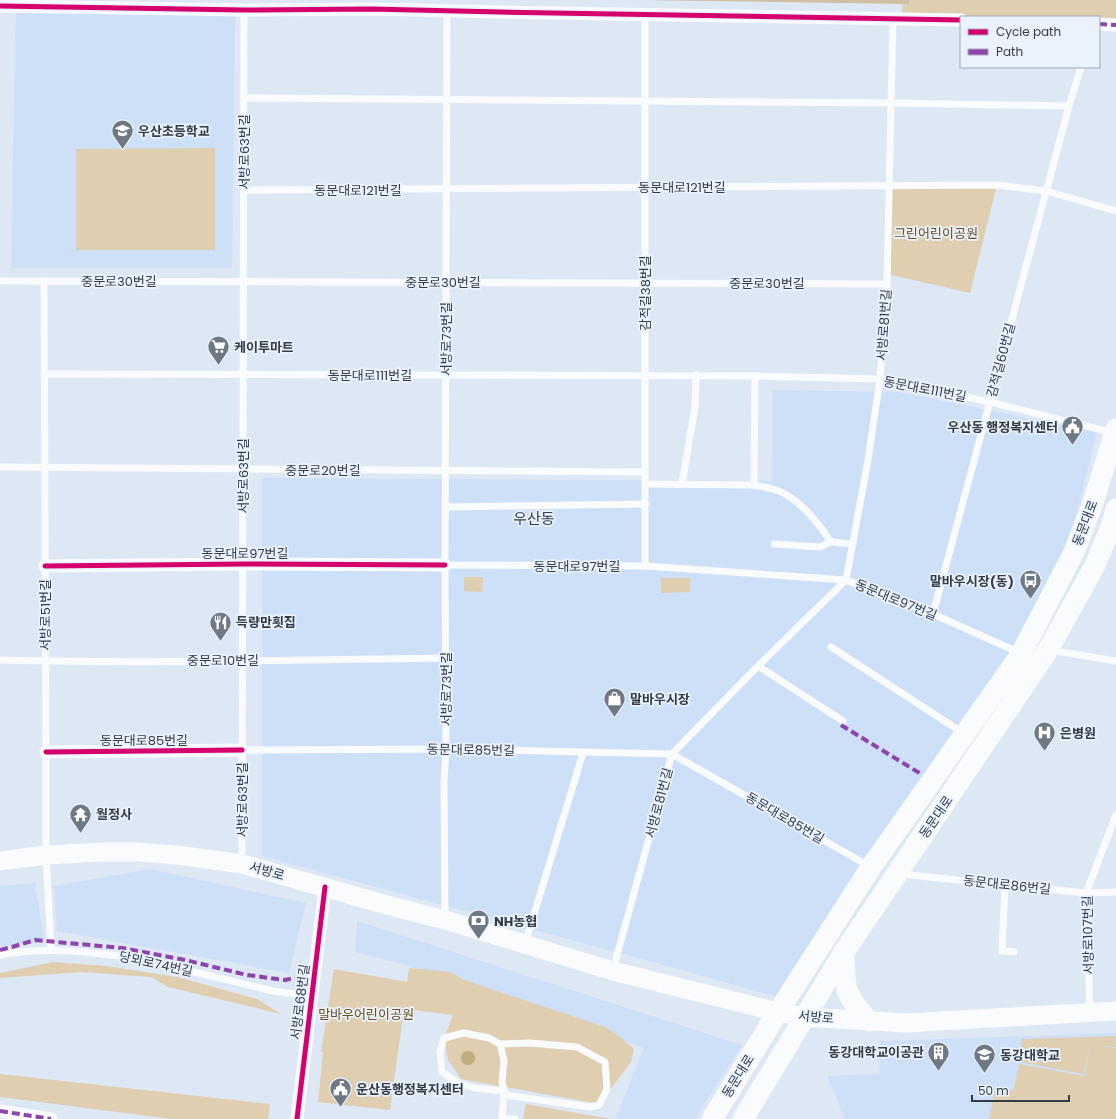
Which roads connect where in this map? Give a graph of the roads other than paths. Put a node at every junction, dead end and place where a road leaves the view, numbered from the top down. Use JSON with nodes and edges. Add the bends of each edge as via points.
{"nodes":[{"id":1,"x":0,"y":6,"type":"edge"},
{"id":2,"x":244,"y":10,"type":"junction"},
{"id":3,"x":447,"y":11,"type":"junction"},
{"id":4,"x":645,"y":15,"type":"junction"},
{"id":5,"x":893,"y":19,"type":"junction"},
{"id":6,"x":960,"y":20,"type":"edge"},
{"id":7,"x":1100,"y":24,"type":"edge"},
{"id":8,"x":1116,"y":25,"type":"edge"},
{"id":9,"x":1081,"y":68,"type":"edge"},
{"id":10,"x":244,"y":98,"type":"junction"},
{"id":11,"x":446,"y":100,"type":"junction"},
{"id":12,"x":645,"y":102,"type":"junction"},
{"id":13,"x":891,"y":103,"type":"junction"},
{"id":14,"x":1069,"y":106,"type":"junction"},
{"id":15,"x":889,"y":186,"type":"junction"},
{"id":16,"x":645,"y":187,"type":"junction"},
{"id":17,"x":446,"y":189,"type":"junction"},
{"id":18,"x":244,"y":190,"type":"junction"},
{"id":19,"x":1046,"y":191,"type":"junction"},
{"id":20,"x":1116,"y":211,"type":"edge"},
{"id":21,"x":0,"y":281,"type":"edge"},
{"id":22,"x":44,"y":281,"type":"junction"},
{"id":23,"x":244,"y":282,"type":"junction"},
{"id":24,"x":446,"y":282,"type":"junction"},
{"id":25,"x":645,"y":283,"type":"junction"},
{"id":26,"x":887,"y":284,"type":"junction"},
{"id":27,"x":44,"y":374,"type":"junction"},
{"id":28,"x":244,"y":375,"type":"junction"},
{"id":29,"x":446,"y":375,"type":"junction"},
{"id":30,"x":645,"y":376,"type":"junction"},
{"id":31,"x":696,"y":376,"type":"junction"},
{"id":32,"x":755,"y":376,"type":"junction"},
{"id":33,"x":880,"y":379,"type":"junction"},
{"id":34,"x":990,"y":402,"type":"junction"},
{"id":35,"x":1115,"y":431,"type":"edge"},
{"id":36,"x":0,"y":468,"type":"edge"},
{"id":37,"x":45,"y":468,"type":"junction"},
{"id":38,"x":243,"y":469,"type":"junction"},
{"id":39,"x":446,"y":471,"type":"junction"},
{"id":40,"x":645,"y":472,"type":"junction"},
{"id":41,"x":646,"y":484,"type":"junction"},
{"id":42,"x":682,"y":484,"type":"junction"},
{"id":43,"x":754,"y":485,"type":"junction"},
{"id":44,"x":646,"y":504,"type":"junction"},
{"id":45,"x":446,"y":507,"type":"junction"},
{"id":46,"x":1116,"y":509,"type":"edge"},
{"id":47,"x":831,"y":542,"type":"junction"},
{"id":48,"x":774,"y":544,"type":"dead end"},
{"id":49,"x":853,"y":544,"type":"junction"},
{"id":50,"x":244,"y":564,"type":"junction"},
{"id":51,"x":445,"y":565,"type":"junction"},
{"id":52,"x":45,"y":566,"type":"junction"},
{"id":53,"x":645,"y":566,"type":"junction"},
{"id":54,"x":846,"y":580,"type":"junction"},
{"id":55,"x":933,"y":614,"type":"junction"},
{"id":56,"x":831,"y":647,"type":"dead end"},
{"id":57,"x":1048,"y":650,"type":"junction"},
{"id":58,"x":1021,"y":654,"type":"junction"},
{"id":59,"x":445,"y":658,"type":"junction"},
{"id":60,"x":0,"y":660,"type":"edge"},
{"id":61,"x":242,"y":660,"type":"junction"},
{"id":62,"x":46,"y":661,"type":"junction"},
{"id":63,"x":1116,"y":661,"type":"edge"},
{"id":64,"x":758,"y":666,"type":"junction"},
{"id":65,"x":843,"y":721,"type":"dead end"},
{"id":66,"x":965,"y":734,"type":"junction"},
{"id":67,"x":446,"y":749,"type":"junction"},
{"id":68,"x":242,"y":750,"type":"junction"},
{"id":69,"x":46,"y":752,"type":"junction"},
{"id":70,"x":583,"y":753,"type":"junction"},
{"id":71,"x":672,"y":754,"type":"junction"},
{"id":72,"x":1116,"y":815,"type":"edge"},
{"id":73,"x":242,"y":853,"type":"dead end"},
{"id":74,"x":46,"y":855,"type":"junction"},
{"id":75,"x":0,"y":861,"type":"edge"},
{"id":76,"x":871,"y":867,"type":"junction"},
{"id":77,"x":897,"y":874,"type":"junction"},
{"id":78,"x":1005,"y":885,"type":"junction"},
{"id":79,"x":325,"y":887,"type":"junction"},
{"id":80,"x":1116,"y":892,"type":"edge"},
{"id":81,"x":1086,"y":893,"type":"junction"},
{"id":82,"x":445,"y":920,"type":"junction"},
{"id":83,"x":525,"y":944,"type":"junction"},
{"id":84,"x":51,"y":950,"type":"junction"},
{"id":85,"x":844,"y":952,"type":"junction"},
{"id":86,"x":1014,"y":952,"type":"dead end"},
{"id":87,"x":0,"y":956,"type":"edge"},
{"id":88,"x":613,"y":971,"type":"junction"},
{"id":89,"x":311,"y":996,"type":"junction"},
{"id":90,"x":1116,"y":1011,"type":"edge"},
{"id":91,"x":778,"y":1012,"type":"junction"},
{"id":92,"x":1090,"y":1012,"type":"junction"},
{"id":93,"x":803,"y":1018,"type":"junction"},
{"id":94,"x":869,"y":1021,"type":"junction"},
{"id":95,"x":500,"y":1044,"type":"junction"},
{"id":96,"x":504,"y":1091,"type":"junction"},
{"id":97,"x":0,"y":1111,"type":"edge"},
{"id":98,"x":51,"y":1119,"type":"edge"},
{"id":99,"x":297,"y":1119,"type":"edge"},
{"id":100,"x":503,"y":1119,"type":"edge"},
{"id":101,"x":515,"y":1119,"type":"edge"},
{"id":102,"x":712,"y":1119,"type":"edge"},
{"id":103,"x":743,"y":1119,"type":"edge"}],
"edges":[{"from":1,"to":2,"type":"street"},
{"from":2,"to":3,"type":"street"},
{"from":2,"to":10,"type":"lane","name":"서방로63번길"},
{"from":3,"to":4,"type":"street"},
{"from":3,"to":11,"type":"lane","name":"서방로73번길"},
{"from":4,"to":5,"type":"street"},
{"from":4,"to":12,"type":"lane","name":"감적길38번길"},
{"from":5,"to":6,"type":"street"},
{"from":5,"to":13,"type":"lane","name":"서방로81번길"},
{"from":7,"to":8,"type":"street"},
{"from":9,"to":14,"type":"lane","name":"감적길60번길"},
{"from":10,"to":11,"type":"lane","name":"서방로63번길"},
{"from":10,"to":18,"type":"lane","name":"서방로63번길"},
{"from":11,"to":12,"type":"lane"},
{"from":11,"to":17,"type":"lane","name":"서방로73번길"},
{"from":12,"to":13,"type":"lane"},
{"from":12,"to":16,"type":"lane","name":"감적길38번길"},
{"from":13,"to":14,"type":"lane"},
{"from":13,"to":15,"type":"lane","name":"서방로81번길"},
{"from":14,"to":19,"type":"lane","name":"감적길60번길"},
{"from":15,"to":16,"type":"lane","name":"동문대로121번길"},
{"from":15,"to":19,"type":"lane","name":"동문대로121번길","via":[[997,185]]},
{"from":15,"to":26,"type":"lane","name":"서방로81번길"},
{"from":16,"to":17,"type":"lane","name":"동문대로121번길"},
{"from":16,"to":25,"type":"lane","name":"감적길38번길"},
{"from":17,"to":18,"type":"lane","name":"동문대로121번길"},
{"from":17,"to":24,"type":"lane","name":"서방로73번길"},
{"from":18,"to":23,"type":"lane","name":"서방로63번길"},
{"from":19,"to":20,"type":"lane","name":"동문대로121번길"},
{"from":19,"to":34,"type":"lane","name":"감적길60번길"},
{"from":21,"to":22,"type":"lane","name":"중문로30번길"},
{"from":22,"to":23,"type":"lane","name":"중문로30번길"},
{"from":22,"to":27,"type":"lane","name":"서방로51번길"},
{"from":23,"to":24,"type":"lane","name":"중문로30번길"},
{"from":23,"to":28,"type":"lane","name":"서방로63번길"},
{"from":24,"to":25,"type":"lane","name":"중문로30번길"},
{"from":24,"to":29,"type":"lane","name":"서방로73번길"},
{"from":25,"to":26,"type":"lane","name":"중문로30번길"},
{"from":25,"to":30,"type":"lane","name":"감적길38번길"},
{"from":26,"to":33,"type":"lane","name":"서방로81번길"},
{"from":27,"to":28,"type":"lane","name":"동문대로111번길"},
{"from":27,"to":37,"type":"lane","name":"서방로51번길"},
{"from":28,"to":29,"type":"lane","name":"동문대로111번길"},
{"from":28,"to":38,"type":"lane","name":"서방로63번길"},
{"from":29,"to":30,"type":"lane","name":"동문대로111번길"},
{"from":29,"to":39,"type":"lane","name":"서방로73번길"},
{"from":30,"to":31,"type":"lane","name":"동문대로111번길"},
{"from":30,"to":40,"type":"lane","name":"감적길38번길"},
{"from":31,"to":32,"type":"lane","name":"동문대로111번길"},
{"from":31,"to":42,"type":"lane","via":[[695,407]]},
{"from":32,"to":33,"type":"lane","name":"동문대로111번길"},
{"from":32,"to":43,"type":"lane"},
{"from":33,"to":34,"type":"lane","name":"동문대로111번길"},
{"from":33,"to":49,"type":"lane","name":"서방로81번길"},
{"from":34,"to":35,"type":"lane","name":"동문대로111번길"},
{"from":34,"to":55,"type":"lane","name":"감적길60번길"},
{"from":35,"to":58,"type":"main road","name":"동문대로","via":[[1094,503],[1074,552]]},
{"from":36,"to":37,"type":"lane","name":"중문로20번길"},
{"from":37,"to":38,"type":"lane","name":"중문로20번길"},
{"from":37,"to":52,"type":"lane","name":"서방로51번길"},
{"from":38,"to":39,"type":"lane","name":"중문로20번길"},
{"from":38,"to":50,"type":"lane","name":"서방로63번길"},
{"from":39,"to":40,"type":"lane","name":"중문로20번길"},
{"from":39,"to":45,"type":"lane","name":"서방로73번길"},
{"from":40,"to":41,"type":"lane","name":"감적길38번길"},
{"from":41,"to":42,"type":"lane"},
{"from":41,"to":44,"type":"lane","name":"감적길38번길"},
{"from":42,"to":43,"type":"lane"},
{"from":43,"to":47,"type":"lane","via":[[780,492],[794,500],[822,528]]},
{"from":44,"to":45,"type":"lane"},
{"from":44,"to":53,"type":"lane","name":"감적길38번길"},
{"from":45,"to":51,"type":"lane","name":"서방로73번길"},
{"from":46,"to":57,"type":"main road","name":"동문대로","via":[[1094,567]]},
{"from":47,"to":48,"type":"lane","via":[[820,547]]},
{"from":47,"to":49,"type":"lane"},
{"from":49,"to":54,"type":"lane","name":"서방로81번길"},
{"from":50,"to":51,"type":"street","name":"동문대로97번길"},
{"from":50,"to":52,"type":"street","name":"동문대로97번길"},
{"from":50,"to":61,"type":"lane","name":"서방로63번길"},
{"from":51,"to":53,"type":"lane","name":"동문대로97번길"},
{"from":51,"to":59,"type":"lane","name":"서방로73번길"},
{"from":52,"to":62,"type":"lane","name":"서방로51번길"},
{"from":53,"to":54,"type":"lane","name":"동문대로97번길"},
{"from":54,"to":55,"type":"lane","name":"동문대로97번길"},
{"from":54,"to":64,"type":"lane","name":"서방로81번길"},
{"from":55,"to":58,"type":"lane","name":"동문대로97번길"},
{"from":56,"to":66,"type":"lane"},
{"from":57,"to":63,"type":"lane"},
{"from":57,"to":77,"type":"main road","name":"동문대로"},
{"from":58,"to":66,"type":"main road","name":"동문대로"},
{"from":59,"to":61,"type":"lane","name":"중문로10번길"},
{"from":59,"to":67,"type":"lane","name":"서방로73번길"},
{"from":60,"to":62,"type":"lane","name":"중문로10번길"},
{"from":61,"to":62,"type":"lane","name":"중문로10번길"},
{"from":61,"to":68,"type":"lane","name":"서방로63번길"},
{"from":62,"to":69,"type":"lane","name":"서방로51번길"},
{"from":64,"to":65,"type":"lane"},
{"from":64,"to":71,"type":"lane","name":"서방로81번길"},
{"from":66,"to":76,"type":"main road","name":"동문대로"},
{"from":67,"to":68,"type":"lane","name":"동문대로85번길"},
{"from":67,"to":70,"type":"lane","name":"동문대로85번길"},
{"from":67,"to":82,"type":"lane","name":"서방로73번길"},
{"from":68,"to":69,"type":"street","name":"동문대로85번길"},
{"from":68,"to":73,"type":"lane","name":"서방로63번길"},
{"from":69,"to":74,"type":"lane","name":"서방로51번길"},
{"from":70,"to":71,"type":"lane","name":"동문대로85번길"},
{"from":70,"to":83,"type":"lane"},
{"from":71,"to":76,"type":"lane","name":"동문대로85번길"},
{"from":71,"to":88,"type":"lane","name":"서방로81번길"},
{"from":72,"to":81,"type":"lane","name":"서방로107번길"},
{"from":74,"to":75,"type":"main road","name":"서방로"},
{"from":74,"to":79,"type":"main road","name":"서방로","via":[[138,852],[177,855],[242,864]]},
{"from":74,"to":84,"type":"lane","name":"서방로51번길"},
{"from":76,"to":91,"type":"main road","name":"동문대로"},
{"from":77,"to":78,"type":"lane","name":"동문대로86번길"},
{"from":77,"to":85,"type":"main road","name":"동문대로"},
{"from":78,"to":81,"type":"lane","name":"동문대로86번길"},
{"from":78,"to":86,"type":"lane","via":[[1002,951]]},
{"from":79,"to":82,"type":"main road","name":"서방로"},
{"from":79,"to":89,"type":"street","name":"서방로68번길"},
{"from":80,"to":81,"type":"lane","name":"동문대로86번길"},
{"from":81,"to":92,"type":"lane","name":"서방로107번길"},
{"from":82,"to":83,"type":"main road","name":"서방로"},
{"from":83,"to":88,"type":"main road","name":"서방로"},
{"from":84,"to":87,"type":"lane","name":"당뫼로74번길","via":[[32,950]]},
{"from":84,"to":89,"type":"lane","name":"당뫼로74번길","via":[[140,959],[273,991]]},
{"from":85,"to":93,"type":"main road","name":"동문대로"},
{"from":85,"to":94,"type":"main road","via":[[847,990],[851,1001]]},
{"from":88,"to":91,"type":"main road","name":"서방로"},
{"from":89,"to":99,"type":"street","name":"서방로68번길"},
{"from":90,"to":92,"type":"main road","name":"서방로"},
{"from":91,"to":93,"type":"main road","name":"서방로"},
{"from":91,"to":102,"type":"main road","name":"동문대로"},
{"from":92,"to":94,"type":"main road","name":"서방로","via":[[906,1022]]},
{"from":93,"to":94,"type":"main road","name":"서방로"},
{"from":93,"to":103,"type":"main road","name":"동문대로"},
{"from":95,"to":96,"type":"lane","via":[[504,1061]]},
{"from":95,"to":96,"type":"lane","via":[[489,1038],[464,1033],[444,1038],[440,1052],[442,1072],[458,1084]]},
{"from":95,"to":96,"type":"lane","via":[[530,1043],[577,1047],[605,1062],[607,1089],[599,1105],[590,1107],[512,1096]]},
{"from":96,"to":100,"type":"lane"},
{"from":97,"to":98,"type":"street"},
{"from":100,"to":101,"type":"lane"}]}
